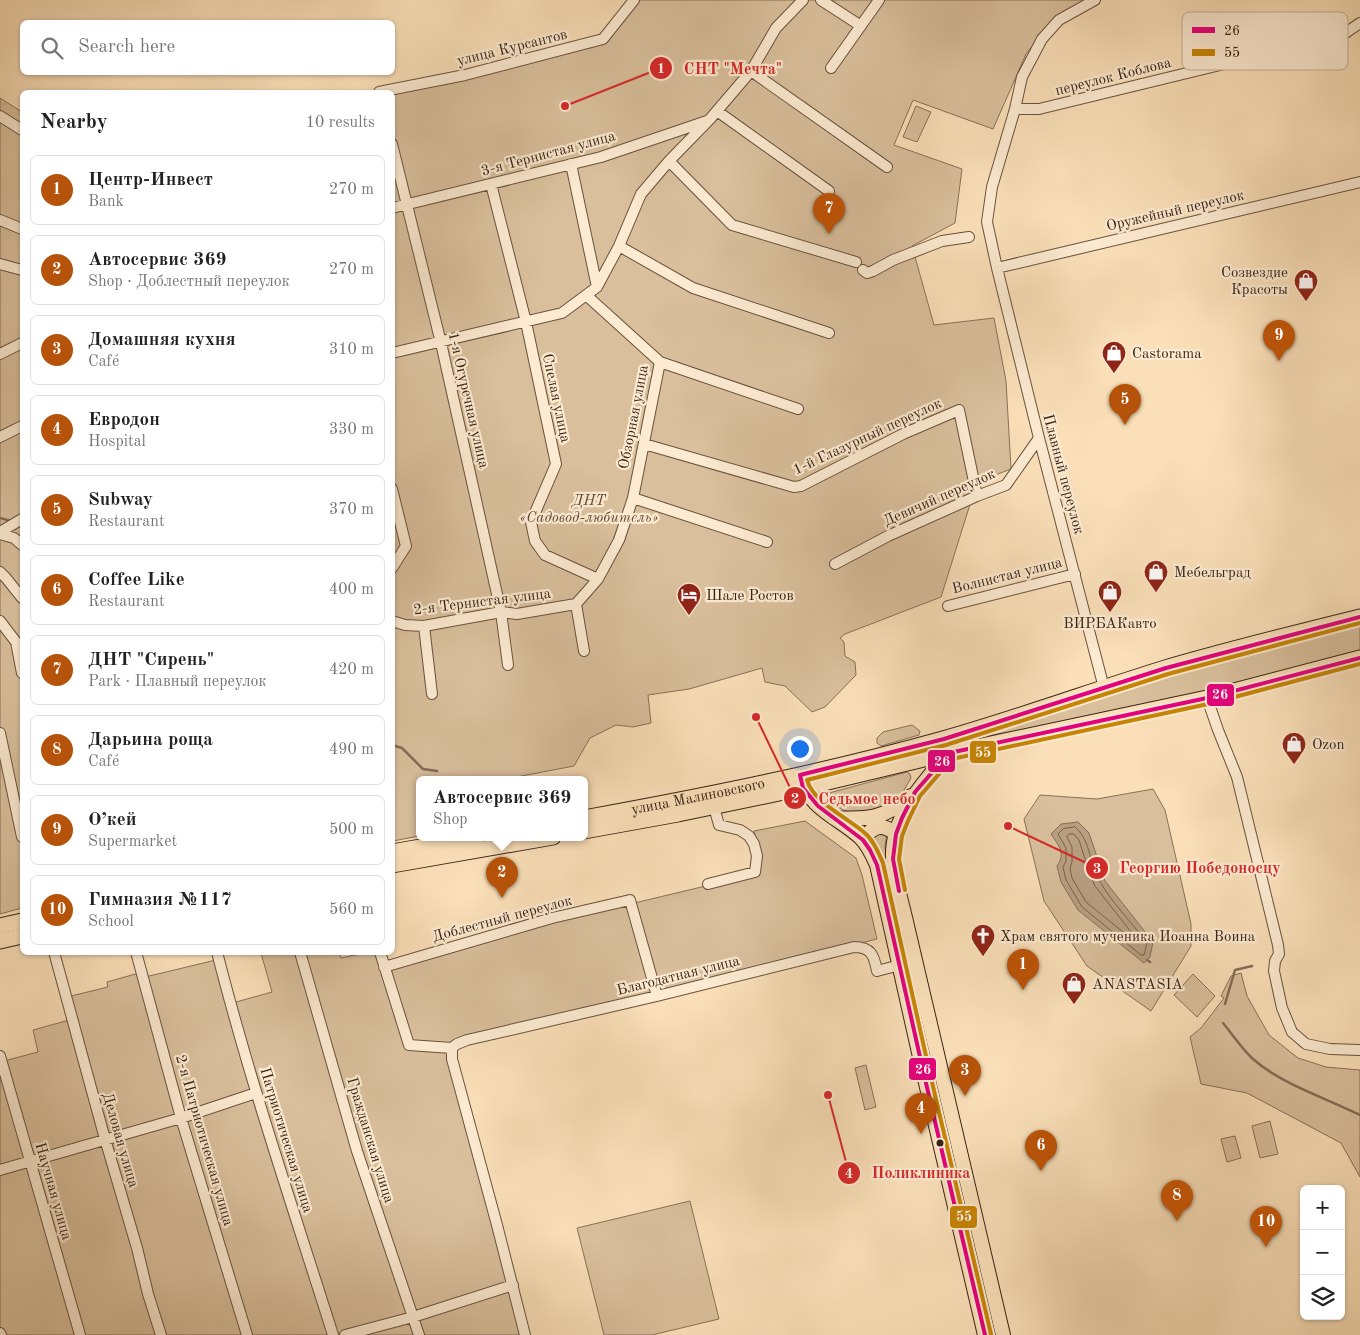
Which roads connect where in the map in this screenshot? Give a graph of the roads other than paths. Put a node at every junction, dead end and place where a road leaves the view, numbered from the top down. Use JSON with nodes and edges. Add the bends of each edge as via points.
{"nodes":[{"id":1,"x":634,"y":0,"type":"edge"},
{"id":2,"x":803,"y":0,"type":"edge"},
{"id":3,"x":821,"y":0,"type":"edge"},
{"id":4,"x":879,"y":0,"type":"edge"},
{"id":5,"x":1095,"y":0,"type":"edge"},
{"id":6,"x":1360,"y":23,"type":"edge"},
{"id":7,"x":861,"y":26,"type":"junction"},
{"id":8,"x":1348,"y":31,"type":"edge"},
{"id":9,"x":831,"y":68,"type":"dead end"},
{"id":10,"x":1199,"y":70,"type":"edge"},
{"id":11,"x":751,"y":71,"type":"junction"},
{"id":12,"x":389,"y":90,"type":"edge"},
{"id":13,"x":1015,"y":109,"type":"junction"},
{"id":14,"x":713,"y":115,"type":"junction"},
{"id":15,"x":0,"y":116,"type":"edge"},
{"id":16,"x":20,"y":129,"type":"edge"},
{"id":17,"x":395,"y":156,"type":"edge"},
{"id":18,"x":668,"y":161,"type":"junction"},
{"id":19,"x":571,"y":164,"type":"junction"},
{"id":20,"x":887,"y":167,"type":"dead end"},
{"id":21,"x":1360,"y":182,"type":"edge"},
{"id":22,"x":492,"y":184,"type":"junction"},
{"id":23,"x":829,"y":191,"type":"dead end"},
{"id":24,"x":407,"y":204,"type":"junction"},
{"id":25,"x":395,"y":207,"type":"edge"},
{"id":26,"x":0,"y":220,"type":"edge"},
{"id":27,"x":20,"y":228,"type":"edge"},
{"id":28,"x":969,"y":237,"type":"dead end"},
{"id":29,"x":619,"y":246,"type":"junction"},
{"id":30,"x":856,"y":262,"type":"dead end"},
{"id":31,"x":0,"y":264,"type":"edge"},
{"id":32,"x":997,"y":268,"type":"junction"},
{"id":33,"x":20,"y":269,"type":"edge"},
{"id":34,"x":863,"y":270,"type":"dead end"},
{"id":35,"x":597,"y":287,"type":"junction"},
{"id":36,"x":586,"y":295,"type":"junction"},
{"id":37,"x":526,"y":322,"type":"junction"},
{"id":38,"x":829,"y":334,"type":"dead end"},
{"id":39,"x":441,"y":342,"type":"junction"},
{"id":40,"x":20,"y":344,"type":"edge"},
{"id":41,"x":395,"y":352,"type":"edge"},
{"id":42,"x":0,"y":354,"type":"edge"},
{"id":43,"x":660,"y":362,"type":"junction"},
{"id":44,"x":798,"y":409,"type":"dead end"},
{"id":45,"x":20,"y":427,"type":"edge"},
{"id":46,"x":0,"y":437,"type":"edge"},
{"id":47,"x":1039,"y":438,"type":"junction"},
{"id":48,"x":644,"y":444,"type":"junction"},
{"id":49,"x":977,"y":496,"type":"junction"},
{"id":50,"x":633,"y":498,"type":"junction"},
{"id":51,"x":395,"y":501,"type":"edge"},
{"id":52,"x":20,"y":520,"type":"edge"},
{"id":53,"x":0,"y":533,"type":"edge"},
{"id":54,"x":767,"y":542,"type":"dead end"},
{"id":55,"x":20,"y":543,"type":"edge"},
{"id":56,"x":395,"y":563,"type":"edge"},
{"id":57,"x":835,"y":564,"type":"dead end"},
{"id":58,"x":0,"y":572,"type":"edge"},
{"id":59,"x":1075,"y":574,"type":"junction"},
{"id":60,"x":598,"y":580,"type":"junction"},
{"id":61,"x":20,"y":596,"type":"edge"},
{"id":62,"x":576,"y":604,"type":"junction"},
{"id":63,"x":948,"y":606,"type":"dead end"},
{"id":64,"x":501,"y":612,"type":"junction"},
{"id":65,"x":1360,"y":617,"type":"edge"},
{"id":66,"x":0,"y":621,"type":"edge"},
{"id":67,"x":395,"y":622,"type":"edge"},
{"id":68,"x":424,"y":626,"type":"junction"},
{"id":69,"x":584,"y":651,"type":"dead end"},
{"id":70,"x":1360,"y":658,"type":"edge"},
{"id":71,"x":20,"y":663,"type":"edge"},
{"id":72,"x":508,"y":665,"type":"dead end"},
{"id":73,"x":1104,"y":688,"type":"junction"},
{"id":74,"x":432,"y":694,"type":"dead end"},
{"id":75,"x":1207,"y":698,"type":"junction"},
{"id":76,"x":0,"y":733,"type":"edge"},
{"id":77,"x":949,"y":752,"type":"junction"},
{"id":78,"x":802,"y":782,"type":"junction"},
{"id":79,"x":915,"y":792,"type":"junction"},
{"id":80,"x":714,"y":807,"type":"junction"},
{"id":81,"x":588,"y":817,"type":"edge"},
{"id":82,"x":834,"y":818,"type":"junction"},
{"id":83,"x":20,"y":828,"type":"edge"},
{"id":84,"x":588,"y":830,"type":"edge"},
{"id":85,"x":896,"y":834,"type":"junction"},
{"id":86,"x":863,"y":840,"type":"junction"},
{"id":87,"x":454,"y":841,"type":"edge"},
{"id":88,"x":530,"y":841,"type":"edge"},
{"id":89,"x":395,"y":851,"type":"edge"},
{"id":90,"x":395,"y":864,"type":"edge"},
{"id":91,"x":708,"y":884,"type":"dead end"},
{"id":92,"x":20,"y":921,"type":"edge"},
{"id":93,"x":0,"y":926,"type":"edge"},
{"id":94,"x":20,"y":936,"type":"edge"},
{"id":95,"x":0,"y":941,"type":"edge"},
{"id":96,"x":55,"y":955,"type":"edge"},
{"id":97,"x":137,"y":955,"type":"edge"},
{"id":98,"x":218,"y":955,"type":"edge"},
{"id":99,"x":301,"y":955,"type":"edge"},
{"id":100,"x":381,"y":955,"type":"edge"},
{"id":101,"x":900,"y":965,"type":"junction"},
{"id":102,"x":384,"y":967,"type":"junction"},
{"id":103,"x":657,"y":996,"type":"junction"},
{"id":104,"x":452,"y":1048,"type":"junction"},
{"id":105,"x":1360,"y":1050,"type":"edge"},
{"id":106,"x":0,"y":1056,"type":"edge"},
{"id":107,"x":939,"y":1063,"type":"junction"},
{"id":108,"x":922,"y":1066,"type":"junction"},
{"id":109,"x":945,"y":1087,"type":"junction"},
{"id":110,"x":928,"y":1092,"type":"junction"},
{"id":111,"x":256,"y":1093,"type":"junction"},
{"id":112,"x":181,"y":1118,"type":"junction"},
{"id":113,"x":105,"y":1139,"type":"junction"},
{"id":114,"x":29,"y":1161,"type":"junction"},
{"id":115,"x":0,"y":1170,"type":"edge"},
{"id":116,"x":513,"y":1285,"type":"junction"},
{"id":117,"x":414,"y":1317,"type":"junction"},
{"id":118,"x":80,"y":1335,"type":"edge"},
{"id":119,"x":161,"y":1335,"type":"edge"},
{"id":120,"x":247,"y":1335,"type":"edge"},
{"id":121,"x":333,"y":1335,"type":"edge"},
{"id":122,"x":346,"y":1335,"type":"edge"},
{"id":123,"x":419,"y":1335,"type":"edge"},
{"id":124,"x":525,"y":1335,"type":"edge"},
{"id":125,"x":985,"y":1335,"type":"edge"},
{"id":126,"x":1004,"y":1335,"type":"edge"}],
"edges":[{"from":1,"to":12,"type":"street","name":"улица Курсантов","via":[[602,39],[465,75]]},
{"from":2,"to":11,"type":"street","via":[[776,28]]},
{"from":3,"to":7,"type":"street"},
{"from":4,"to":7,"type":"street"},
{"from":5,"to":13,"type":"street","name":"Плавный переулок","via":[[1059,20],[1042,39],[1022,77]]},
{"from":6,"to":8,"type":"street","name":"переулок Коблова"},
{"from":7,"to":9,"type":"street"},
{"from":10,"to":13,"type":"street","name":"переулок Коблова","via":[[1039,109]]},
{"from":11,"to":14,"type":"street"},
{"from":11,"to":20,"type":"street"},
{"from":13,"to":32,"type":"street","name":"Плавный переулок","via":[[992,187],[988,222]]},
{"from":14,"to":18,"type":"street"},
{"from":14,"to":19,"type":"street","name":"3-я Тернистая улица","via":[[601,157]]},
{"from":14,"to":23,"type":"street"},
{"from":15,"to":16,"type":"street"},
{"from":17,"to":24,"type":"street","name":"1-я Огуречная улица"},
{"from":18,"to":29,"type":"street","via":[[641,194]]},
{"from":18,"to":30,"type":"street","via":[[732,225]]},
{"from":19,"to":22,"type":"street","name":"3-я Тернистая улица"},
{"from":19,"to":35,"type":"street"},
{"from":21,"to":32,"type":"street","name":"Оружейный переулок"},
{"from":22,"to":24,"type":"street","name":"3-я Тернистая улица"},
{"from":22,"to":37,"type":"street","name":"Спелая улица"},
{"from":24,"to":25,"type":"street","name":"3-я Тернистая улица"},
{"from":24,"to":39,"type":"street","name":"1-я Огуречная улица"},
{"from":26,"to":27,"type":"street"},
{"from":28,"to":34,"type":"street","via":[[942,241],[873,271],[867,273]]},
{"from":29,"to":35,"type":"street"},
{"from":29,"to":38,"type":"street","via":[[692,288]]},
{"from":31,"to":33,"type":"street"},
{"from":32,"to":47,"type":"street","name":"Плавный переулок"},
{"from":35,"to":36,"type":"street"},
{"from":36,"to":37,"type":"street","via":[[562,313]]},
{"from":36,"to":43,"type":"street","name":"Обзорная улица"},
{"from":37,"to":39,"type":"street"},
{"from":37,"to":60,"type":"street","name":"Спелая улица","via":[[556,464],[531,522],[535,541],[545,554]]},
{"from":39,"to":41,"type":"street"},
{"from":39,"to":64,"type":"street","name":"1-я Огуречная улица"},
{"from":40,"to":42,"type":"street"},
{"from":43,"to":44,"type":"street"},
{"from":43,"to":48,"type":"street","name":"Обзорная улица"},
{"from":45,"to":46,"type":"street"},
{"from":47,"to":49,"type":"street","name":"Девичий переулок","via":[[1006,485]]},
{"from":47,"to":59,"type":"street","name":"Плавный переулок"},
{"from":48,"to":49,"type":"street","name":"1-й Глазурный переулок","via":[[794,487],[959,410]]},
{"from":48,"to":50,"type":"street","name":"Обзорная улица"},
{"from":49,"to":57,"type":"street","name":"Девичий переулок"},
{"from":50,"to":54,"type":"street"},
{"from":50,"to":60,"type":"street","name":"Обзорная улица","via":[[620,540]]},
{"from":51,"to":56,"type":"street","via":[[406,546]]},
{"from":52,"to":53,"type":"street"},
{"from":53,"to":55,"type":"street"},
{"from":58,"to":61,"type":"street"},
{"from":59,"to":63,"type":"street","name":"Волнистая улица"},
{"from":59,"to":73,"type":"street","name":"Плавный переулок"},
{"from":60,"to":62,"type":"street","name":"Обзорная улица"},
{"from":62,"to":64,"type":"street","name":"2-я Тернистая улица","via":[[517,614]]},
{"from":62,"to":69,"type":"street"},
{"from":64,"to":68,"type":"street","name":"2-я Тернистая улица"},
{"from":64,"to":72,"type":"street","name":"1-я Огуречная улица"},
{"from":65,"to":73,"type":"highway","name":"улица Малиновского","via":[[1166,668]]},
{"from":66,"to":71,"type":"street","via":[[16,642]]},
{"from":67,"to":68,"type":"street","name":"2-я Тернистая улица"},
{"from":68,"to":74,"type":"street"},
{"from":70,"to":75,"type":"highway","name":"улица Малиновского"},
{"from":73,"to":78,"type":"highway","name":"улица Малиновского"},
{"from":75,"to":77,"type":"highway","name":"улица Малиновского"},
{"from":75,"to":105,"type":"street","via":[[1240,786],[1278,945],[1274,971],[1282,1008],[1292,1032],[1306,1044]]},
{"from":76,"to":83,"type":"street"},
{"from":77,"to":78,"type":"highway","name":"улица Малиновского"},
{"from":77,"to":79,"type":"main road"},
{"from":78,"to":80,"type":"highway","name":"улица Малиновского"},
{"from":78,"to":81,"type":"highway","name":"улица Малиновского"},
{"from":78,"to":82,"type":"main road","via":[[818,806]]},
{"from":79,"to":82,"type":"main road","via":[[890,812],[877,817],[861,820]]},
{"from":79,"to":85,"type":"main road"},
{"from":80,"to":84,"type":"highway","name":"улица Малиновского"},
{"from":80,"to":91,"type":"street","via":[[718,825],[740,830],[748,836],[757,856],[755,872]]},
{"from":82,"to":86,"type":"main road"},
{"from":85,"to":86,"type":"main road","via":[[878,827],[871,829]]},
{"from":85,"to":107,"type":"main road","via":[[896,877]]},
{"from":86,"to":101,"type":"main road","via":[[877,865]]},
{"from":87,"to":89,"type":"highway"},
{"from":88,"to":90,"type":"highway"},
{"from":92,"to":93,"type":"highway"},
{"from":94,"to":95,"type":"highway"},
{"from":96,"to":113,"type":"street","name":"Деловая улица"},
{"from":97,"to":112,"type":"street","name":"2-я Патриотическая улица"},
{"from":98,"to":111,"type":"street","name":"Патриотическая улица"},
{"from":99,"to":117,"type":"street","name":"Гражданская улица","via":[[357,1151]]},
{"from":100,"to":102,"type":"street","name":"Благодатная улица"},
{"from":101,"to":103,"type":"street","name":"Благодатная улица","via":[[877,970],[874,957],[862,947],[854,947]]},
{"from":101,"to":108,"type":"main road"},
{"from":102,"to":103,"type":"street","name":"Доблестный переулок","via":[[552,918],[630,900]]},
{"from":102,"to":104,"type":"street","name":"Благодатная улица","via":[[409,1045]]},
{"from":103,"to":104,"type":"street","name":"Благодатная улица","via":[[467,1040]]},
{"from":104,"to":116,"type":"street","via":[[452,1059]]},
{"from":106,"to":114,"type":"street","name":"Научная улица"},
{"from":107,"to":108,"type":"main road","via":[[932,1070],[925,1070]]},
{"from":107,"to":109,"type":"main road"},
{"from":108,"to":110,"type":"main road"},
{"from":109,"to":110,"type":"main road","via":[[939,1083],[932,1085]]},
{"from":109,"to":126,"type":"main road"},
{"from":110,"to":125,"type":"main road"},
{"from":111,"to":112,"type":"street"},
{"from":111,"to":121,"type":"street","name":"Патриотическая улица"},
{"from":112,"to":113,"type":"street"},
{"from":112,"to":120,"type":"street","name":"2-я Патриотическая улица"},
{"from":113,"to":114,"type":"street"},
{"from":113,"to":119,"type":"street","name":"Деловая улица"},
{"from":114,"to":115,"type":"street"},
{"from":114,"to":118,"type":"street","name":"Научная улица"},
{"from":116,"to":117,"type":"street"},
{"from":116,"to":124,"type":"street"},
{"from":117,"to":122,"type":"street"},
{"from":117,"to":123,"type":"street","name":"Гражданская улица"}]}
